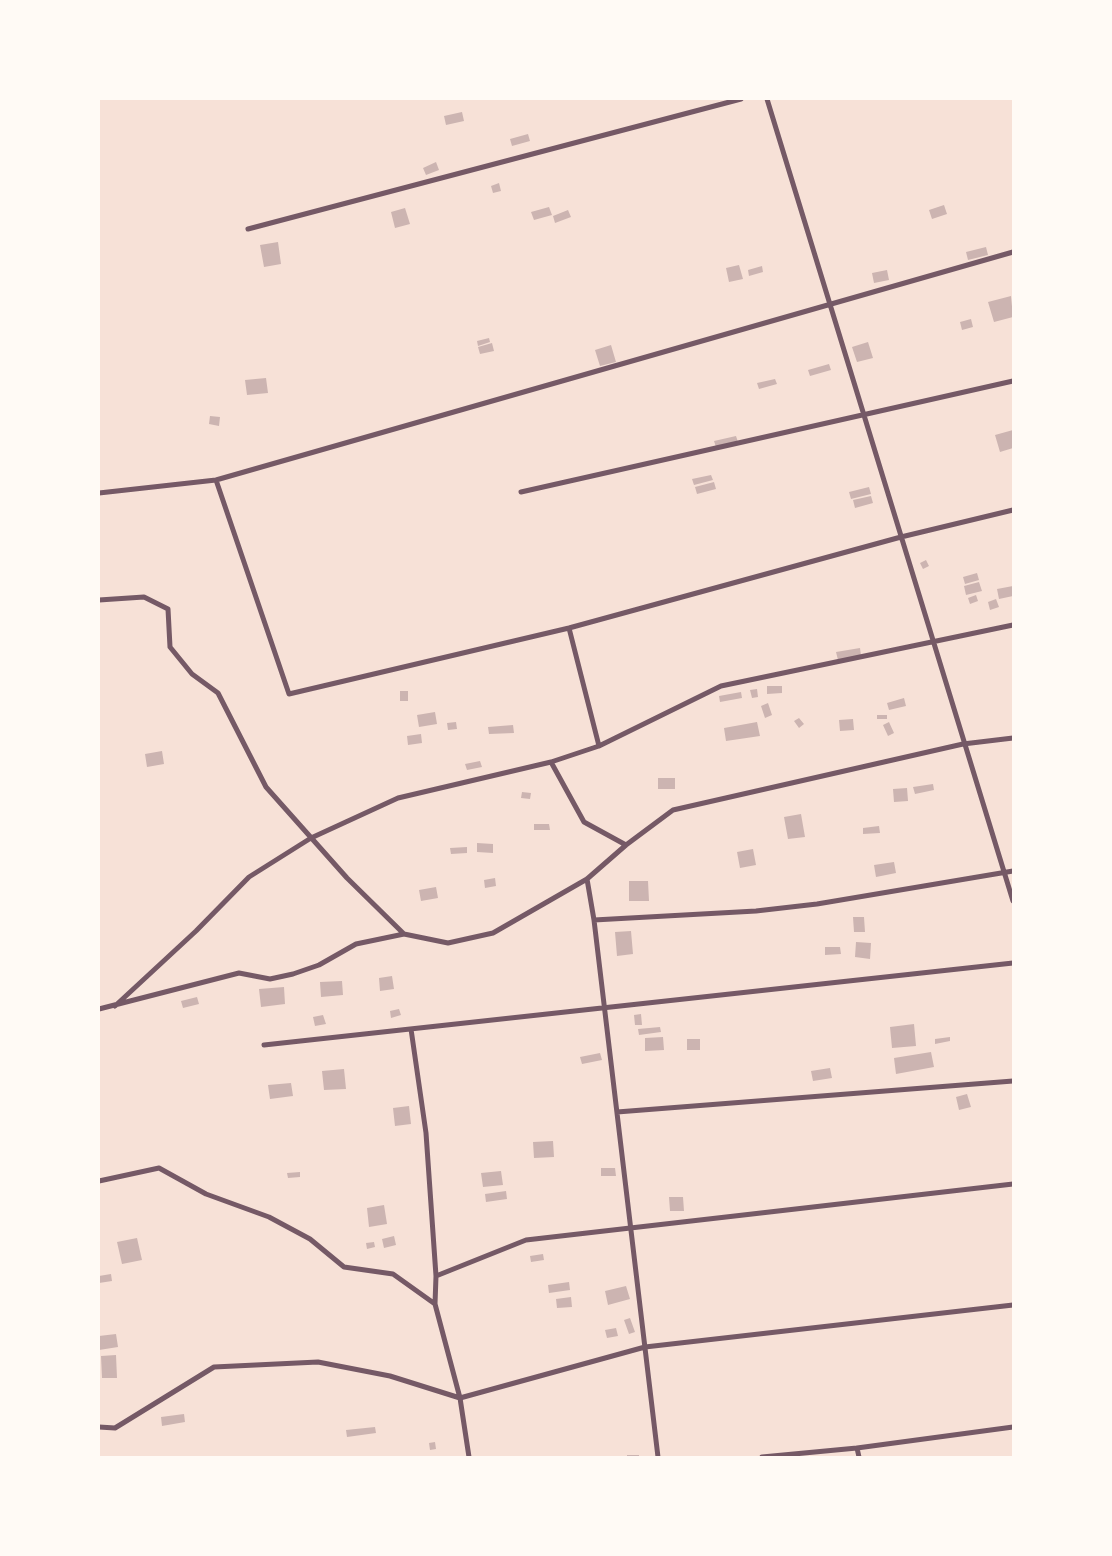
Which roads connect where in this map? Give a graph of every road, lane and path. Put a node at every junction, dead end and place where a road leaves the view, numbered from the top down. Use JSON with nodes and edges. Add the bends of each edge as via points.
{"nodes":[{"id":1,"x":741,"y":99,"type":"edge"},
{"id":2,"x":766,"y":99,"type":"edge"},
{"id":3,"x":248,"y":228,"type":"dead end"},
{"id":4,"x":1013,"y":252,"type":"edge"},
{"id":5,"x":830,"y":305,"type":"junction"},
{"id":6,"x":1013,"y":381,"type":"edge"},
{"id":7,"x":863,"y":415,"type":"junction"},
{"id":8,"x":216,"y":480,"type":"junction"},
{"id":9,"x":521,"y":492,"type":"dead end"},
{"id":10,"x":99,"y":493,"type":"edge"},
{"id":11,"x":1013,"y":510,"type":"edge"},
{"id":12,"x":901,"y":537,"type":"junction"},
{"id":13,"x":99,"y":600,"type":"edge"},
{"id":14,"x":1013,"y":625,"type":"edge"},
{"id":15,"x":569,"y":628,"type":"junction"},
{"id":16,"x":933,"y":642,"type":"junction"},
{"id":17,"x":1013,"y":738,"type":"edge"},
{"id":18,"x":963,"y":744,"type":"junction"},
{"id":19,"x":599,"y":746,"type":"junction"},
{"id":20,"x":551,"y":762,"type":"junction"},
{"id":21,"x":311,"y":838,"type":"junction"},
{"id":22,"x":626,"y":845,"type":"junction"},
{"id":23,"x":1013,"y":871,"type":"edge"},
{"id":24,"x":1005,"y":873,"type":"junction"},
{"id":25,"x":587,"y":879,"type":"junction"},
{"id":26,"x":1013,"y":901,"type":"edge"},
{"id":27,"x":594,"y":920,"type":"junction"},
{"id":28,"x":404,"y":934,"type":"junction"},
{"id":29,"x":1013,"y":962,"type":"edge"},
{"id":30,"x":114,"y":1006,"type":"junction"},
{"id":31,"x":604,"y":1008,"type":"junction"},
{"id":32,"x":99,"y":1009,"type":"edge"},
{"id":33,"x":411,"y":1029,"type":"junction"},
{"id":34,"x":264,"y":1045,"type":"dead end"},
{"id":35,"x":1013,"y":1081,"type":"edge"},
{"id":36,"x":617,"y":1112,"type":"junction"},
{"id":37,"x":99,"y":1181,"type":"edge"},
{"id":38,"x":1013,"y":1184,"type":"edge"},
{"id":39,"x":630,"y":1228,"type":"junction"},
{"id":40,"x":436,"y":1276,"type":"junction"},
{"id":41,"x":435,"y":1304,"type":"junction"},
{"id":42,"x":1013,"y":1305,"type":"edge"},
{"id":43,"x":645,"y":1347,"type":"junction"},
{"id":44,"x":460,"y":1398,"type":"junction"},
{"id":45,"x":1013,"y":1426,"type":"edge"},
{"id":46,"x":99,"y":1427,"type":"edge"},
{"id":47,"x":857,"y":1448,"type":"junction"},
{"id":48,"x":469,"y":1457,"type":"edge"},
{"id":49,"x":658,"y":1457,"type":"edge"},
{"id":50,"x":762,"y":1457,"type":"edge"},
{"id":51,"x":858,"y":1457,"type":"edge"}],
"edges":[{"from":1,"to":3,"type":"street"},
{"from":2,"to":5,"type":"street"},
{"from":4,"to":5,"type":"street"},
{"from":5,"to":7,"type":"street"},
{"from":5,"to":8,"type":"street"},
{"from":6,"to":7,"type":"street"},
{"from":7,"to":9,"type":"street"},
{"from":7,"to":12,"type":"street"},
{"from":8,"to":10,"type":"street"},
{"from":8,"to":15,"type":"street","via":[[288,694]]},
{"from":11,"to":12,"type":"street"},
{"from":12,"to":15,"type":"street"},
{"from":12,"to":16,"type":"street"},
{"from":13,"to":21,"type":"street","via":[[144,597],[168,609],[170,646],[192,674],[218,693],[266,787]]},
{"from":14,"to":16,"type":"street"},
{"from":15,"to":19,"type":"street"},
{"from":16,"to":18,"type":"street"},
{"from":16,"to":19,"type":"street","via":[[721,686]]},
{"from":17,"to":18,"type":"street"},
{"from":18,"to":22,"type":"street","via":[[673,810]]},
{"from":18,"to":24,"type":"street"},
{"from":19,"to":20,"type":"street"},
{"from":20,"to":21,"type":"street","via":[[398,798]]},
{"from":20,"to":22,"type":"street","via":[[584,822]]},
{"from":21,"to":28,"type":"street"},
{"from":21,"to":30,"type":"street","via":[[249,877]]},
{"from":22,"to":25,"type":"street"},
{"from":23,"to":24,"type":"street"},
{"from":24,"to":26,"type":"street"},
{"from":24,"to":27,"type":"street","via":[[756,911]]},
{"from":25,"to":27,"type":"street"},
{"from":25,"to":28,"type":"street","via":[[494,934],[448,943]]},
{"from":27,"to":31,"type":"street"},
{"from":28,"to":30,"type":"street","via":[[356,944],[319,965],[293,974],[270,979],[239,973]]},
{"from":29,"to":31,"type":"street"},
{"from":30,"to":32,"type":"street"},
{"from":31,"to":33,"type":"street"},
{"from":31,"to":36,"type":"street"},
{"from":33,"to":34,"type":"street"},
{"from":33,"to":40,"type":"street","via":[[426,1133]]},
{"from":35,"to":36,"type":"street"},
{"from":36,"to":39,"type":"street"},
{"from":37,"to":41,"type":"street","via":[[159,1168],[206,1194],[269,1217],[310,1239],[344,1267],[393,1274]]},
{"from":38,"to":39,"type":"street"},
{"from":39,"to":40,"type":"street","via":[[526,1240]]},
{"from":39,"to":43,"type":"street"},
{"from":40,"to":41,"type":"street"},
{"from":41,"to":44,"type":"street"},
{"from":42,"to":43,"type":"street"},
{"from":43,"to":44,"type":"street"},
{"from":43,"to":49,"type":"street"},
{"from":44,"to":46,"type":"street","via":[[390,1376],[318,1362],[214,1367],[115,1428]]},
{"from":44,"to":48,"type":"street"},
{"from":45,"to":47,"type":"street"},
{"from":47,"to":50,"type":"street"},
{"from":47,"to":51,"type":"street"}]}
